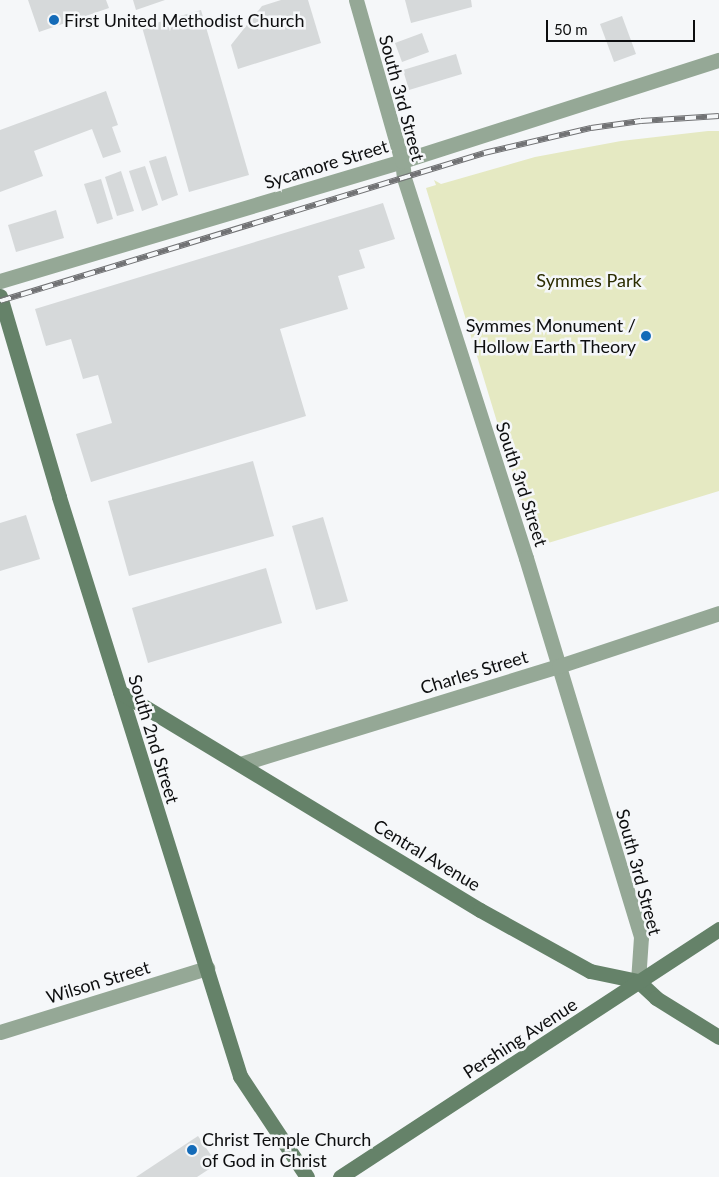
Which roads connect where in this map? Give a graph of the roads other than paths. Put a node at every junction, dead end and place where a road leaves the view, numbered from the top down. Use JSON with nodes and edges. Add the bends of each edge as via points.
{"nodes":[{"id":1,"x":356,"y":0,"type":"edge"},
{"id":2,"x":719,"y":60,"type":"edge"},
{"id":3,"x":402,"y":162,"type":"junction"},
{"id":4,"x":0,"y":281,"type":"edge"},
{"id":5,"x":0,"y":296,"type":"edge"},
{"id":6,"x":719,"y":613,"type":"edge"},
{"id":7,"x":559,"y":666,"type":"junction"},
{"id":8,"x":120,"y":692,"type":"junction"},
{"id":9,"x":240,"y":764,"type":"junction"},
{"id":10,"x":719,"y":929,"type":"edge"},
{"id":11,"x":207,"y":968,"type":"junction"},
{"id":12,"x":638,"y":981,"type":"junction"},
{"id":13,"x":0,"y":1032,"type":"edge"},
{"id":14,"x":719,"y":1037,"type":"edge"},
{"id":15,"x":307,"y":1177,"type":"edge"},
{"id":16,"x":340,"y":1177,"type":"edge"}],
"edges":[{"from":1,"to":3,"type":"street","name":"South 3rd Street"},
{"from":2,"to":3,"type":"street","name":"Sycamore Street"},
{"from":3,"to":4,"type":"street","name":"Sycamore Street"},
{"from":3,"to":7,"type":"street","name":"South 3rd Street","via":[[404,178]]},
{"from":5,"to":8,"type":"street","name":"South 2nd Street","via":[[58,497]]},
{"from":6,"to":7,"type":"street","name":"Charles Street"},
{"from":7,"to":9,"type":"street","name":"Charles Street"},
{"from":7,"to":12,"type":"street","name":"South 3rd Street","via":[[641,937]]},
{"from":8,"to":9,"type":"street","name":"Central Avenue"},
{"from":8,"to":11,"type":"street","name":"South 2nd Street"},
{"from":9,"to":12,"type":"street","name":"Central Avenue","via":[[480,910],[590,971]]},
{"from":10,"to":12,"type":"street","name":"Pershing Avenue"},
{"from":11,"to":13,"type":"street","name":"Wilson Street"},
{"from":11,"to":15,"type":"street","name":"South 2nd Street","via":[[240,1076]]},
{"from":12,"to":14,"type":"street","via":[[656,998]]},
{"from":12,"to":16,"type":"street","name":"Pershing Avenue"}]}
